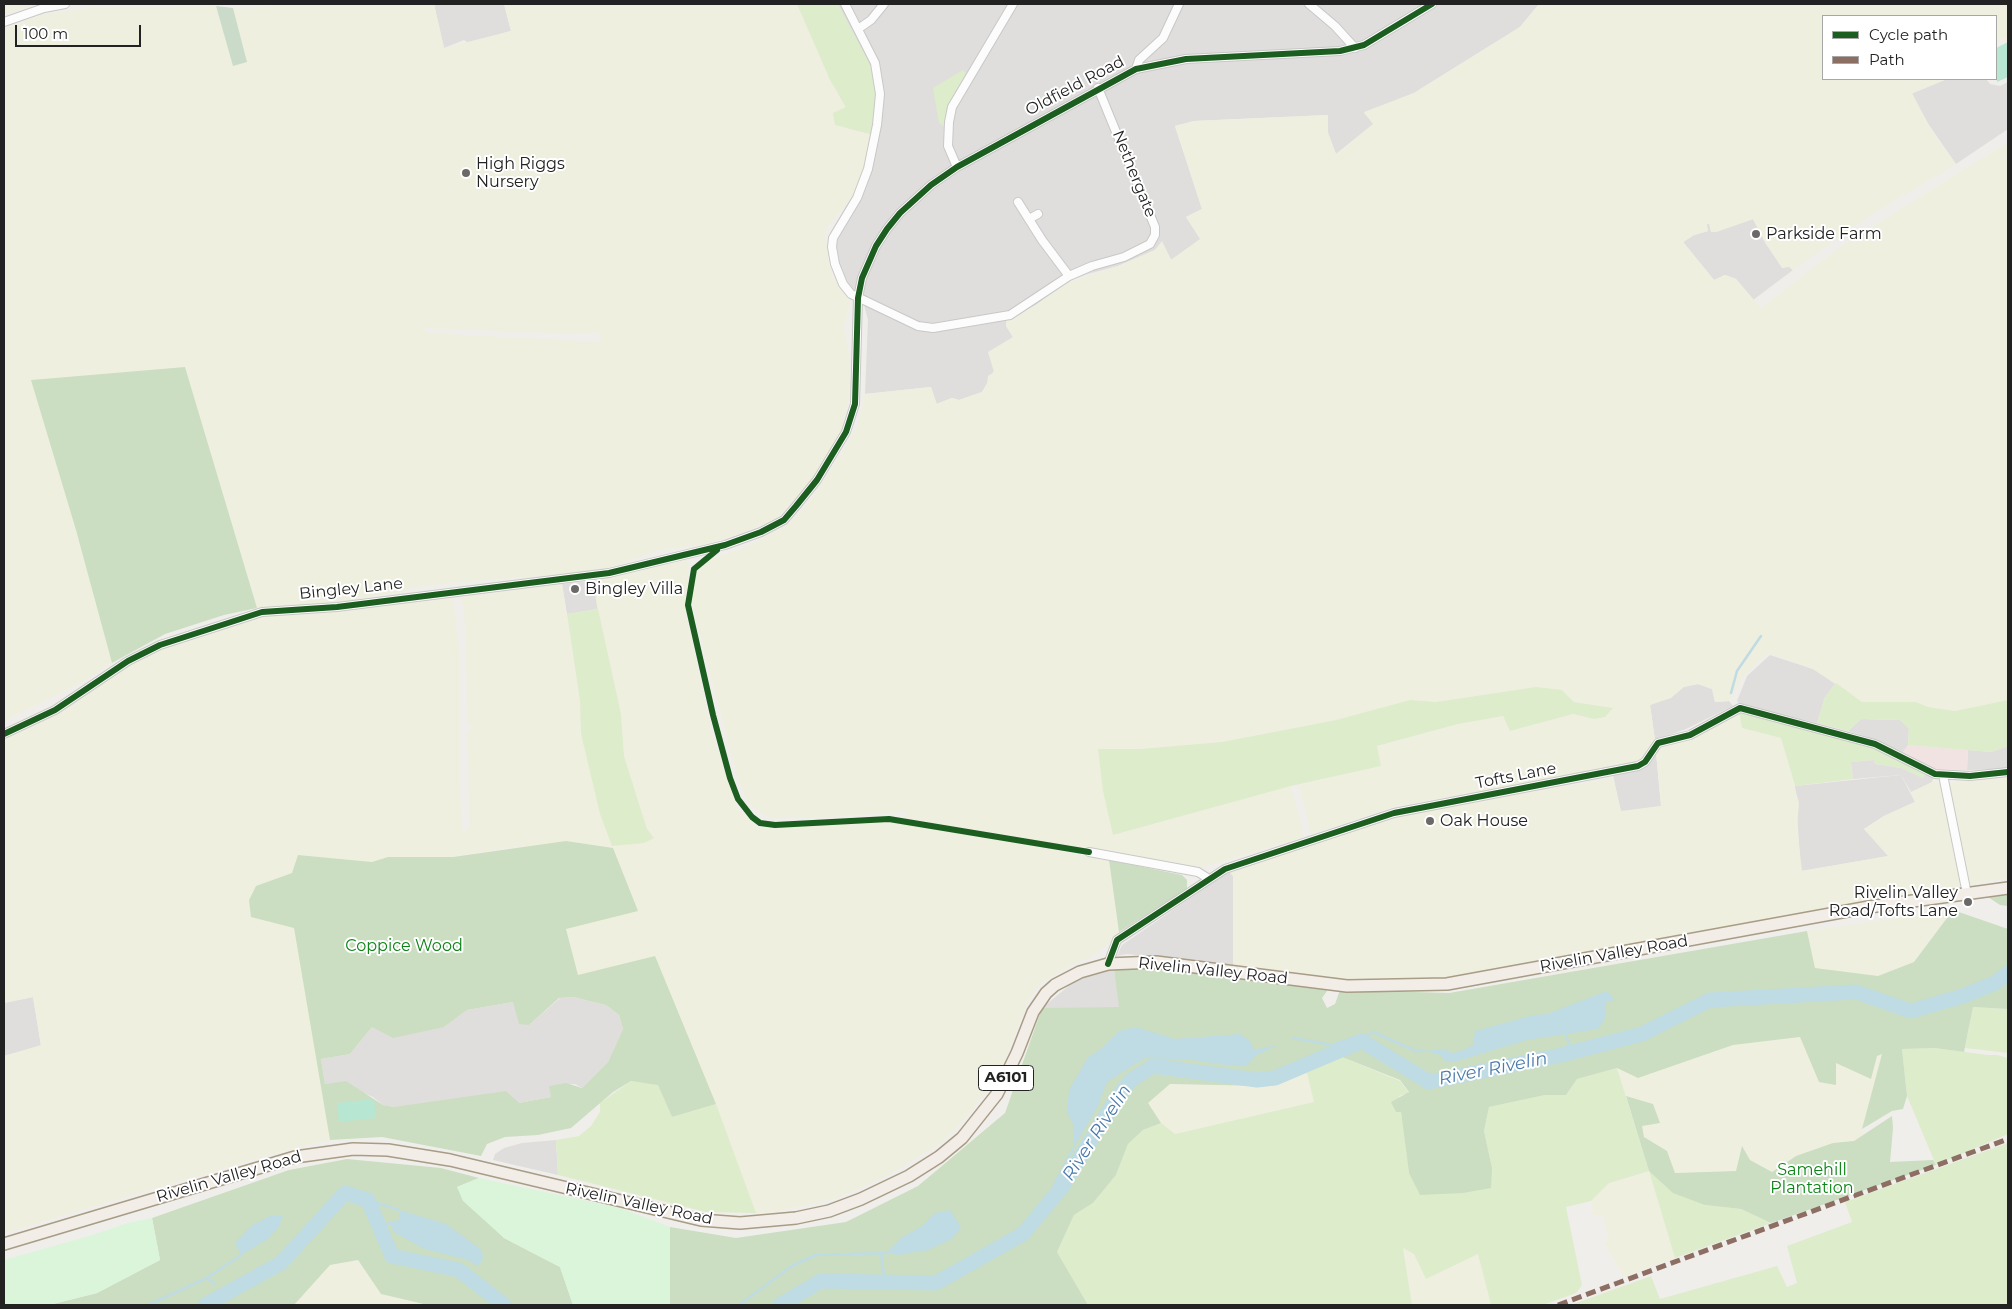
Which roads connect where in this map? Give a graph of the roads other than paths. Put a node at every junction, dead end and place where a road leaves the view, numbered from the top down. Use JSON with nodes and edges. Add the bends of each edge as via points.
{"nodes":[{"id":1,"x":65,"y":4,"type":"edge"},
{"id":2,"x":845,"y":4,"type":"edge"},
{"id":3,"x":884,"y":4,"type":"edge"},
{"id":4,"x":1014,"y":4,"type":"edge"},
{"id":5,"x":1179,"y":4,"type":"edge"},
{"id":6,"x":1309,"y":4,"type":"edge"},
{"id":7,"x":1432,"y":4,"type":"edge"},
{"id":8,"x":4,"y":22,"type":"edge"},
{"id":9,"x":858,"y":29,"type":"junction"},
{"id":10,"x":1355,"y":48,"type":"junction"},
{"id":11,"x":1136,"y":69,"type":"junction"},
{"id":12,"x":1098,"y":88,"type":"junction"},
{"id":13,"x":957,"y":167,"type":"junction"},
{"id":14,"x":1018,"y":202,"type":"dead end"},
{"id":15,"x":1038,"y":214,"type":"dead end"},
{"id":16,"x":1029,"y":220,"type":"junction"},
{"id":17,"x":1069,"y":276,"type":"junction"},
{"id":18,"x":858,"y":298,"type":"junction"},
{"id":19,"x":4,"y":734,"type":"edge"},
{"id":20,"x":2008,"y":772,"type":"edge"},
{"id":21,"x":1944,"y":775,"type":"junction"},
{"id":22,"x":1088,"y":852,"type":"dead end"},
{"id":23,"x":1209,"y":879,"type":"junction"},
{"id":24,"x":2008,"y":888,"type":"edge"},
{"id":25,"x":1967,"y":894,"type":"junction"},
{"id":26,"x":1108,"y":964,"type":"junction"},
{"id":27,"x":4,"y":1244,"type":"edge"}],
"edges":[{"from":1,"to":8,"type":"street"},
{"from":2,"to":9,"type":"street"},
{"from":3,"to":9,"type":"street","via":[[871,20]]},
{"from":4,"to":13,"type":"street","via":[[952,106],[948,146]]},
{"from":5,"to":11,"type":"street","via":[[1163,38],[1140,60]]},
{"from":6,"to":10,"type":"street"},
{"from":7,"to":10,"type":"street","name":"Oldfield Road"},
{"from":9,"to":18,"type":"street","via":[[878,74],[877,125],[863,184],[837,228],[832,247],[843,284]]},
{"from":10,"to":11,"type":"street","name":"Oldfield Road","via":[[1186,58]]},
{"from":11,"to":12,"type":"street","name":"Oldfield Road"},
{"from":12,"to":13,"type":"street","name":"Oldfield Road"},
{"from":12,"to":17,"type":"street","name":"Nethergate","via":[[1143,195],[1155,235],[1142,250]]},
{"from":13,"to":18,"type":"street","name":"Oldfield Road","via":[[915,198],[887,230],[868,263]]},
{"from":14,"to":16,"type":"street"},
{"from":15,"to":16,"type":"street"},
{"from":16,"to":17,"type":"street"},
{"from":17,"to":18,"type":"street","name":"Nethergate","via":[[1010,315],[933,328],[912,324]]},
{"from":18,"to":19,"type":"street","name":"Bingley Lane","via":[[854,404],[846,432],[817,480],[784,520],[725,545],[609,573],[337,607],[262,612],[160,645],[128,661],[55,710]]},
{"from":20,"to":21,"type":"street","name":"Tofts Lane"},
{"from":21,"to":23,"type":"street","name":"Tofts Lane","via":[[1926,771],[1875,744],[1740,708],[1690,735],[1658,743],[1645,762],[1638,766],[1394,813],[1241,863]]},
{"from":21,"to":25,"type":"street"},
{"from":22,"to":23,"type":"street","via":[[1198,872]]},
{"from":23,"to":26,"type":"street","name":"Tofts Lane","via":[[1117,940]]},
{"from":24,"to":25,"type":"main road","name":"Rivelin Valley Road","number":"A6101"},
{"from":25,"to":26,"type":"main road","name":"Rivelin Valley Road","number":"A6101","via":[[1869,907],[1448,984],[1347,986],[1156,962]]},
{"from":26,"to":27,"type":"main road","name":"Rivelin Valley Road","number":"A6101","via":[[1080,972],[1046,992],[1033,1012],[997,1094],[954,1144],[909,1176],[843,1206],[812,1215],[759,1222],[712,1222],[443,1159],[388,1150],[353,1150],[295,1157]]}]}
